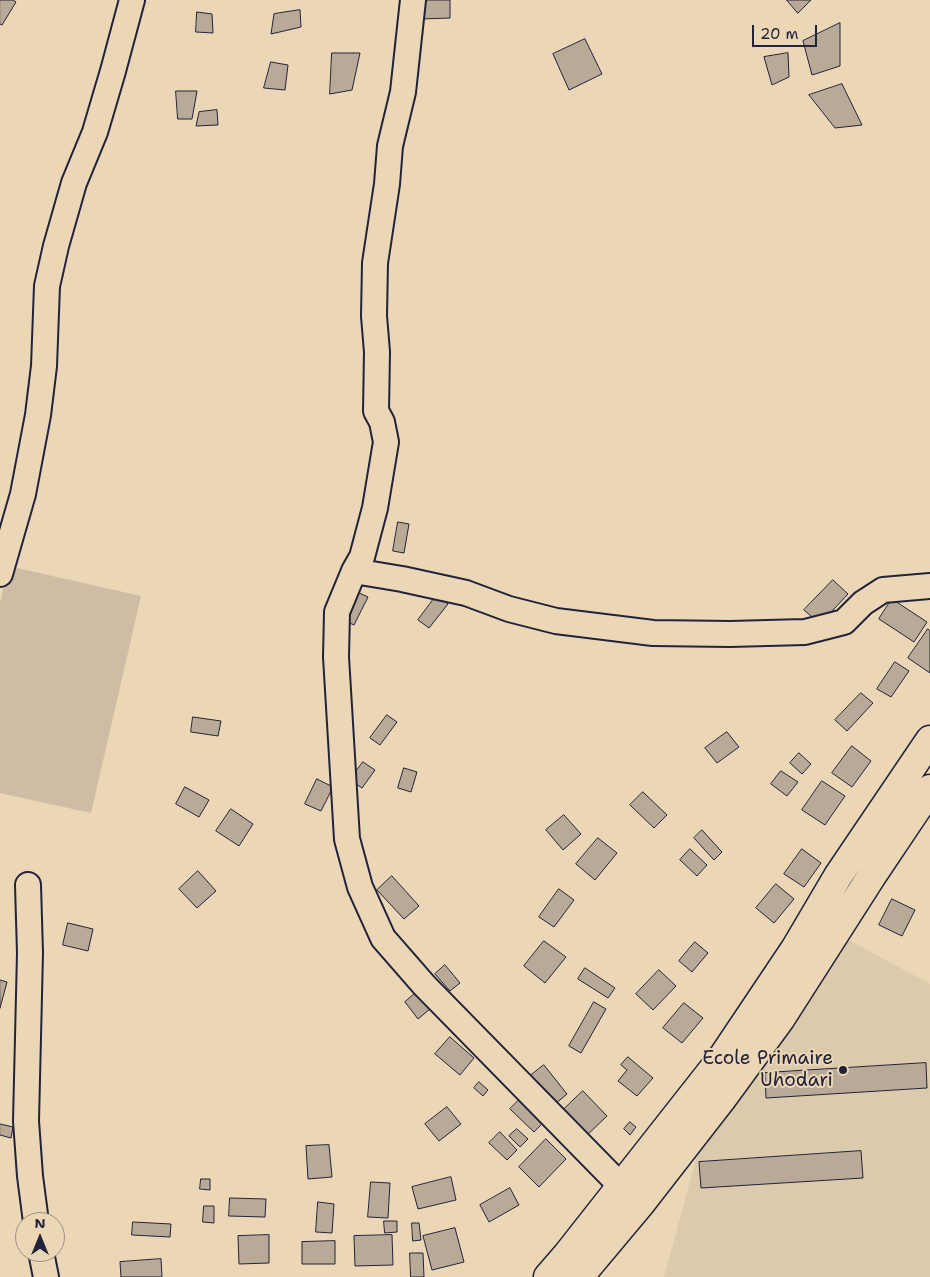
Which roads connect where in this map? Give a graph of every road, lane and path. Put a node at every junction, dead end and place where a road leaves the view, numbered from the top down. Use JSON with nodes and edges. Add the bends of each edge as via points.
{"nodes":[{"id":1,"x":132,"y":0,"type":"edge"},
{"id":2,"x":413,"y":0,"type":"edge"},
{"id":3,"x":354,"y":571,"type":"junction"},
{"id":4,"x":0,"y":574,"type":"edge"},
{"id":5,"x":930,"y":586,"type":"edge"},
{"id":6,"x":930,"y":740,"type":"edge"},
{"id":7,"x":930,"y":789,"type":"edge"},
{"id":8,"x":28,"y":885,"type":"dead end"},
{"id":9,"x":621,"y":1186,"type":"junction"},
{"id":10,"x":35,"y":1212,"type":"edge"},
{"id":11,"x":43,"y":1262,"type":"edge"},
{"id":12,"x":46,"y":1277,"type":"edge"},
{"id":13,"x":548,"y":1277,"type":"edge"},
{"id":14,"x":579,"y":1277,"type":"edge"}],
"edges":[{"from":1,"to":4,"type":"street","via":[[95,132],[74,183],[56,246],[47,286],[44,366],[38,415],[23,494]]},
{"from":2,"to":3,"type":"street","via":[[403,92],[390,146],[375,263],[376,411],[386,442],[375,508],[362,557]]},
{"from":3,"to":5,"type":"street","via":[[466,593],[509,609],[556,621],[653,633],[805,632],[844,622],[863,603],[883,590]]},
{"from":3,"to":9,"type":"street","via":[[336,612],[336,657],[346,839],[360,887],[383,938],[424,985]]},
{"from":6,"to":9,"type":"street","via":[[838,876],[795,949],[722,1058]]},
{"from":7,"to":14,"type":"street","via":[[776,1025],[641,1203]]},
{"from":8,"to":10,"type":"street","via":[[30,953],[26,1121]]},
{"from":9,"to":13,"type":"street"},
{"from":11,"to":12,"type":"street"}]}
